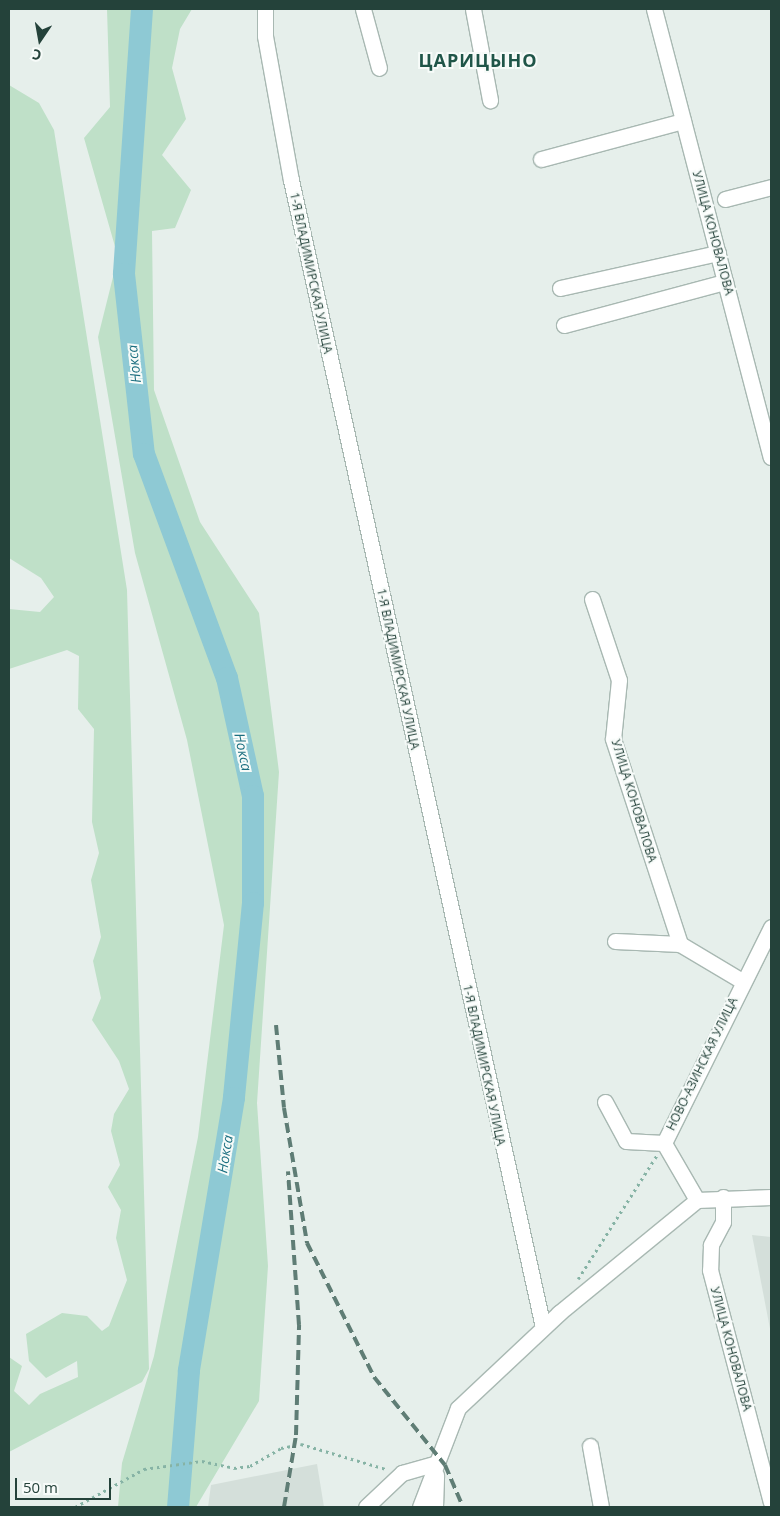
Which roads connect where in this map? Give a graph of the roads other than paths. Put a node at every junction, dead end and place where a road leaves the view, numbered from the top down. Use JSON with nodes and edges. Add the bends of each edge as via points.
{"nodes":[{"id":1,"x":265,"y":9,"type":"edge"},
{"id":2,"x":363,"y":9,"type":"edge"},
{"id":3,"x":473,"y":9,"type":"edge"},
{"id":4,"x":654,"y":9,"type":"edge"},
{"id":5,"x":379,"y":68,"type":"dead end"},
{"id":6,"x":490,"y":100,"type":"dead end"},
{"id":7,"x":683,"y":121,"type":"junction"},
{"id":8,"x":541,"y":159,"type":"dead end"},
{"id":9,"x":771,"y":187,"type":"edge"},
{"id":10,"x":725,"y":199,"type":"dead end"},
{"id":11,"x":718,"y":253,"type":"junction"},
{"id":12,"x":725,"y":282,"type":"junction"},
{"id":13,"x":560,"y":288,"type":"dead end"},
{"id":14,"x":564,"y":325,"type":"dead end"},
{"id":15,"x":771,"y":457,"type":"edge"},
{"id":16,"x":592,"y":599,"type":"dead end"},
{"id":17,"x":771,"y":927,"type":"edge"},
{"id":18,"x":615,"y":942,"type":"dead end"},
{"id":19,"x":680,"y":944,"type":"junction"},
{"id":20,"x":742,"y":981,"type":"junction"},
{"id":21,"x":605,"y":1102,"type":"dead end"},
{"id":22,"x":664,"y":1142,"type":"junction"},
{"id":23,"x":771,"y":1196,"type":"edge"},
{"id":24,"x":723,"y":1197,"type":"junction"},
{"id":25,"x":697,"y":1200,"type":"junction"},
{"id":26,"x":544,"y":1327,"type":"junction"},
{"id":27,"x":590,"y":1446,"type":"dead end"},
{"id":28,"x":436,"y":1463,"type":"junction"},
{"id":29,"x":771,"y":1502,"type":"edge"},
{"id":30,"x":366,"y":1507,"type":"edge"},
{"id":31,"x":420,"y":1507,"type":"edge"},
{"id":32,"x":435,"y":1507,"type":"edge"},
{"id":33,"x":601,"y":1507,"type":"edge"}],
"edges":[{"from":1,"to":26,"type":"street","name":"1-Я ВЛАДИМИРСКАЯ УЛИЦА","via":[[265,36],[291,180]]},
{"from":2,"to":5,"type":"street"},
{"from":3,"to":6,"type":"street"},
{"from":4,"to":7,"type":"street","name":"УЛИЦА КОНОВАЛОВА"},
{"from":7,"to":8,"type":"street"},
{"from":7,"to":11,"type":"street","name":"УЛИЦА КОНОВАЛОВА"},
{"from":9,"to":10,"type":"street"},
{"from":11,"to":12,"type":"street","name":"УЛИЦА КОНОВАЛОВА"},
{"from":11,"to":13,"type":"street"},
{"from":12,"to":14,"type":"street"},
{"from":12,"to":15,"type":"street","name":"УЛИЦА КОНОВАЛОВА"},
{"from":16,"to":19,"type":"street","name":"УЛИЦА КОНОВАЛОВА","via":[[619,680],[613,739]]},
{"from":17,"to":20,"type":"street","name":"НОВО-АЗИНСКАЯ УЛИЦА"},
{"from":18,"to":19,"type":"street"},
{"from":19,"to":20,"type":"street"},
{"from":20,"to":22,"type":"street","name":"НОВО-АЗИНСКАЯ УЛИЦА"},
{"from":21,"to":22,"type":"street","via":[[626,1141]]},
{"from":22,"to":25,"type":"street","name":"НОВО-АЗИНСКАЯ УЛИЦА"},
{"from":23,"to":24,"type":"street"},
{"from":24,"to":25,"type":"street"},
{"from":24,"to":29,"type":"street","name":"УЛИЦА КОНОВАЛОВА","via":[[723,1222],[711,1245],[710,1270]]},
{"from":25,"to":26,"type":"street"},
{"from":26,"to":28,"type":"street","via":[[458,1408]]},
{"from":27,"to":33,"type":"street"},
{"from":28,"to":30,"type":"street","via":[[402,1473]]},
{"from":28,"to":31,"type":"street"},
{"from":28,"to":32,"type":"street"}]}
